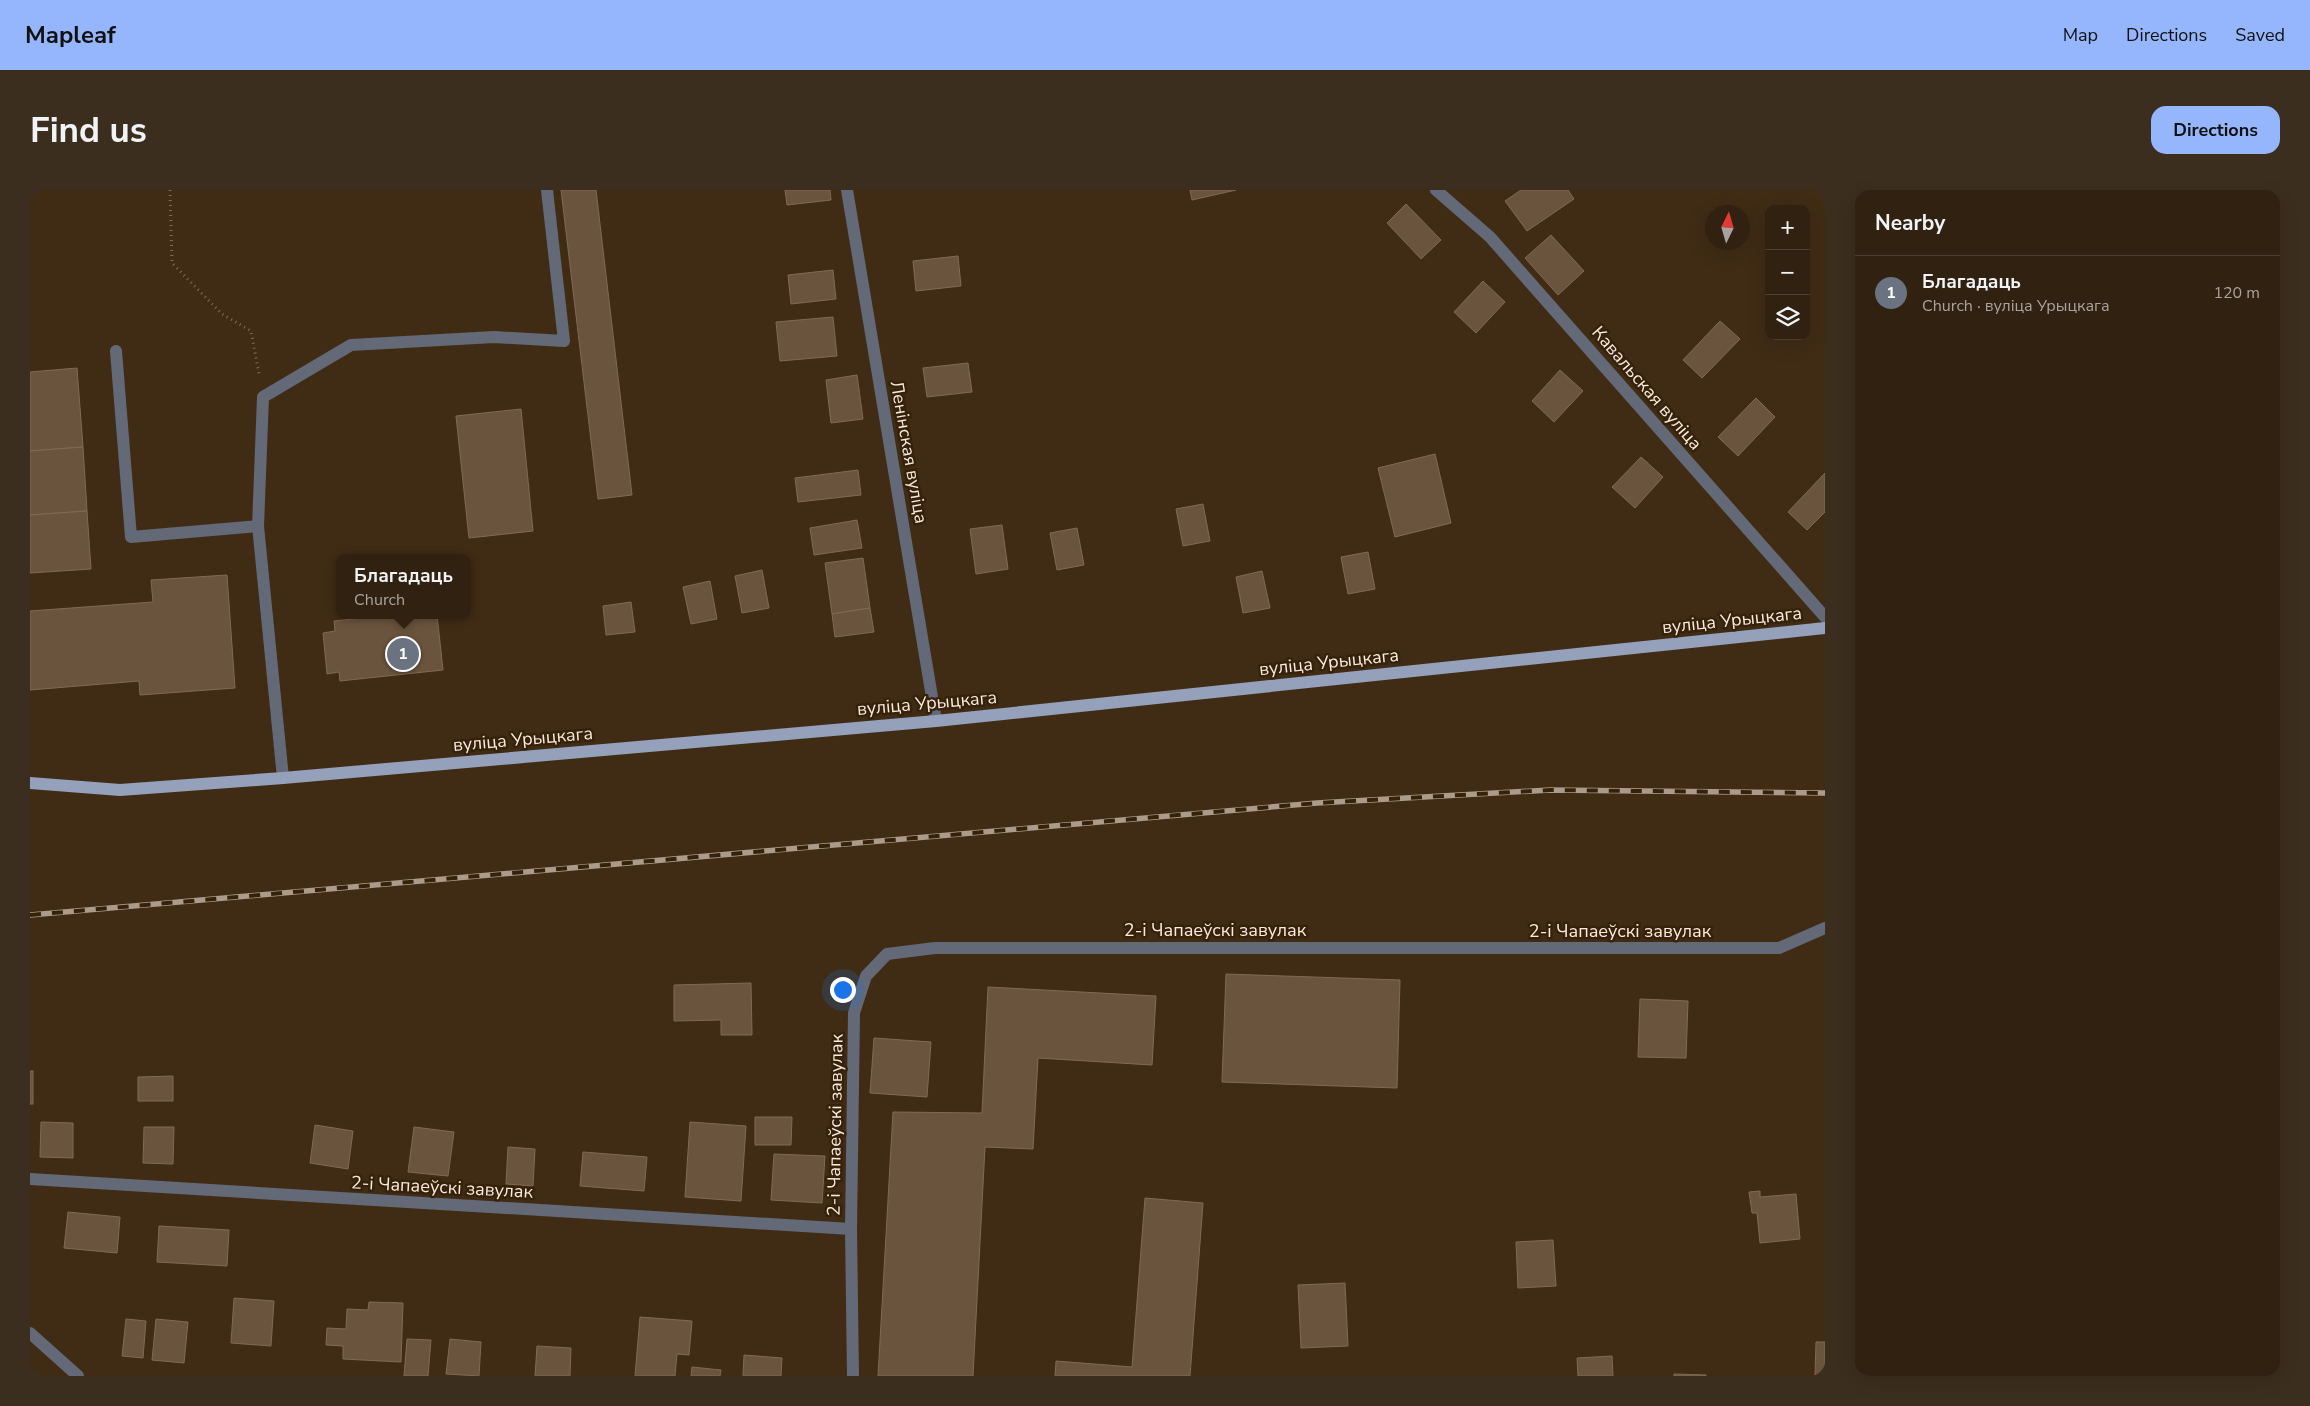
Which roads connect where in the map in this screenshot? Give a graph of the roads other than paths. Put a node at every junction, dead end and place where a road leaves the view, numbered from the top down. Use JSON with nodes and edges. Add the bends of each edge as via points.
{"nodes":[{"id":1,"x":547,"y":190,"type":"edge"},
{"id":2,"x":847,"y":190,"type":"edge"},
{"id":3,"x":1436,"y":190,"type":"edge"},
{"id":4,"x":116,"y":351,"type":"dead end"},
{"id":5,"x":258,"y":526,"type":"junction"},
{"id":6,"x":1825,"y":617,"type":"edge"},
{"id":7,"x":1825,"y":628,"type":"edge"},
{"id":8,"x":936,"y":721,"type":"junction"},
{"id":9,"x":283,"y":778,"type":"junction"},
{"id":10,"x":30,"y":783,"type":"edge"},
{"id":11,"x":1825,"y":928,"type":"edge"},
{"id":12,"x":30,"y":1179,"type":"edge"},
{"id":13,"x":852,"y":1229,"type":"junction"},
{"id":14,"x":30,"y":1333,"type":"edge"},
{"id":15,"x":78,"y":1376,"type":"edge"},
{"id":16,"x":853,"y":1376,"type":"edge"}],
"edges":[{"from":1,"to":5,"type":"street","via":[[564,341],[494,337],[351,345],[263,397]]},
{"from":2,"to":8,"type":"street","name":"Ленінская вуліца"},
{"from":3,"to":6,"type":"street","name":"Кавальская вуліца","via":[[1490,236]]},
{"from":4,"to":5,"type":"street","via":[[131,536]]},
{"from":5,"to":9,"type":"street"},
{"from":7,"to":8,"type":"main road","name":"вуліца Урыцкага"},
{"from":8,"to":9,"type":"main road","name":"вуліца Урыцкага"},
{"from":9,"to":10,"type":"main road","name":"вуліца Урыцкага","via":[[120,790]]},
{"from":11,"to":13,"type":"street","name":"2-і Чапаеўскі завулак","via":[[1779,948],[935,948],[887,954],[866,976],[854,1014]]},
{"from":12,"to":13,"type":"street","name":"2-і Чапаеўскі завулак"},
{"from":13,"to":16,"type":"street","name":"2-і Чапаеўскі завулак"},
{"from":14,"to":15,"type":"street"}]}
